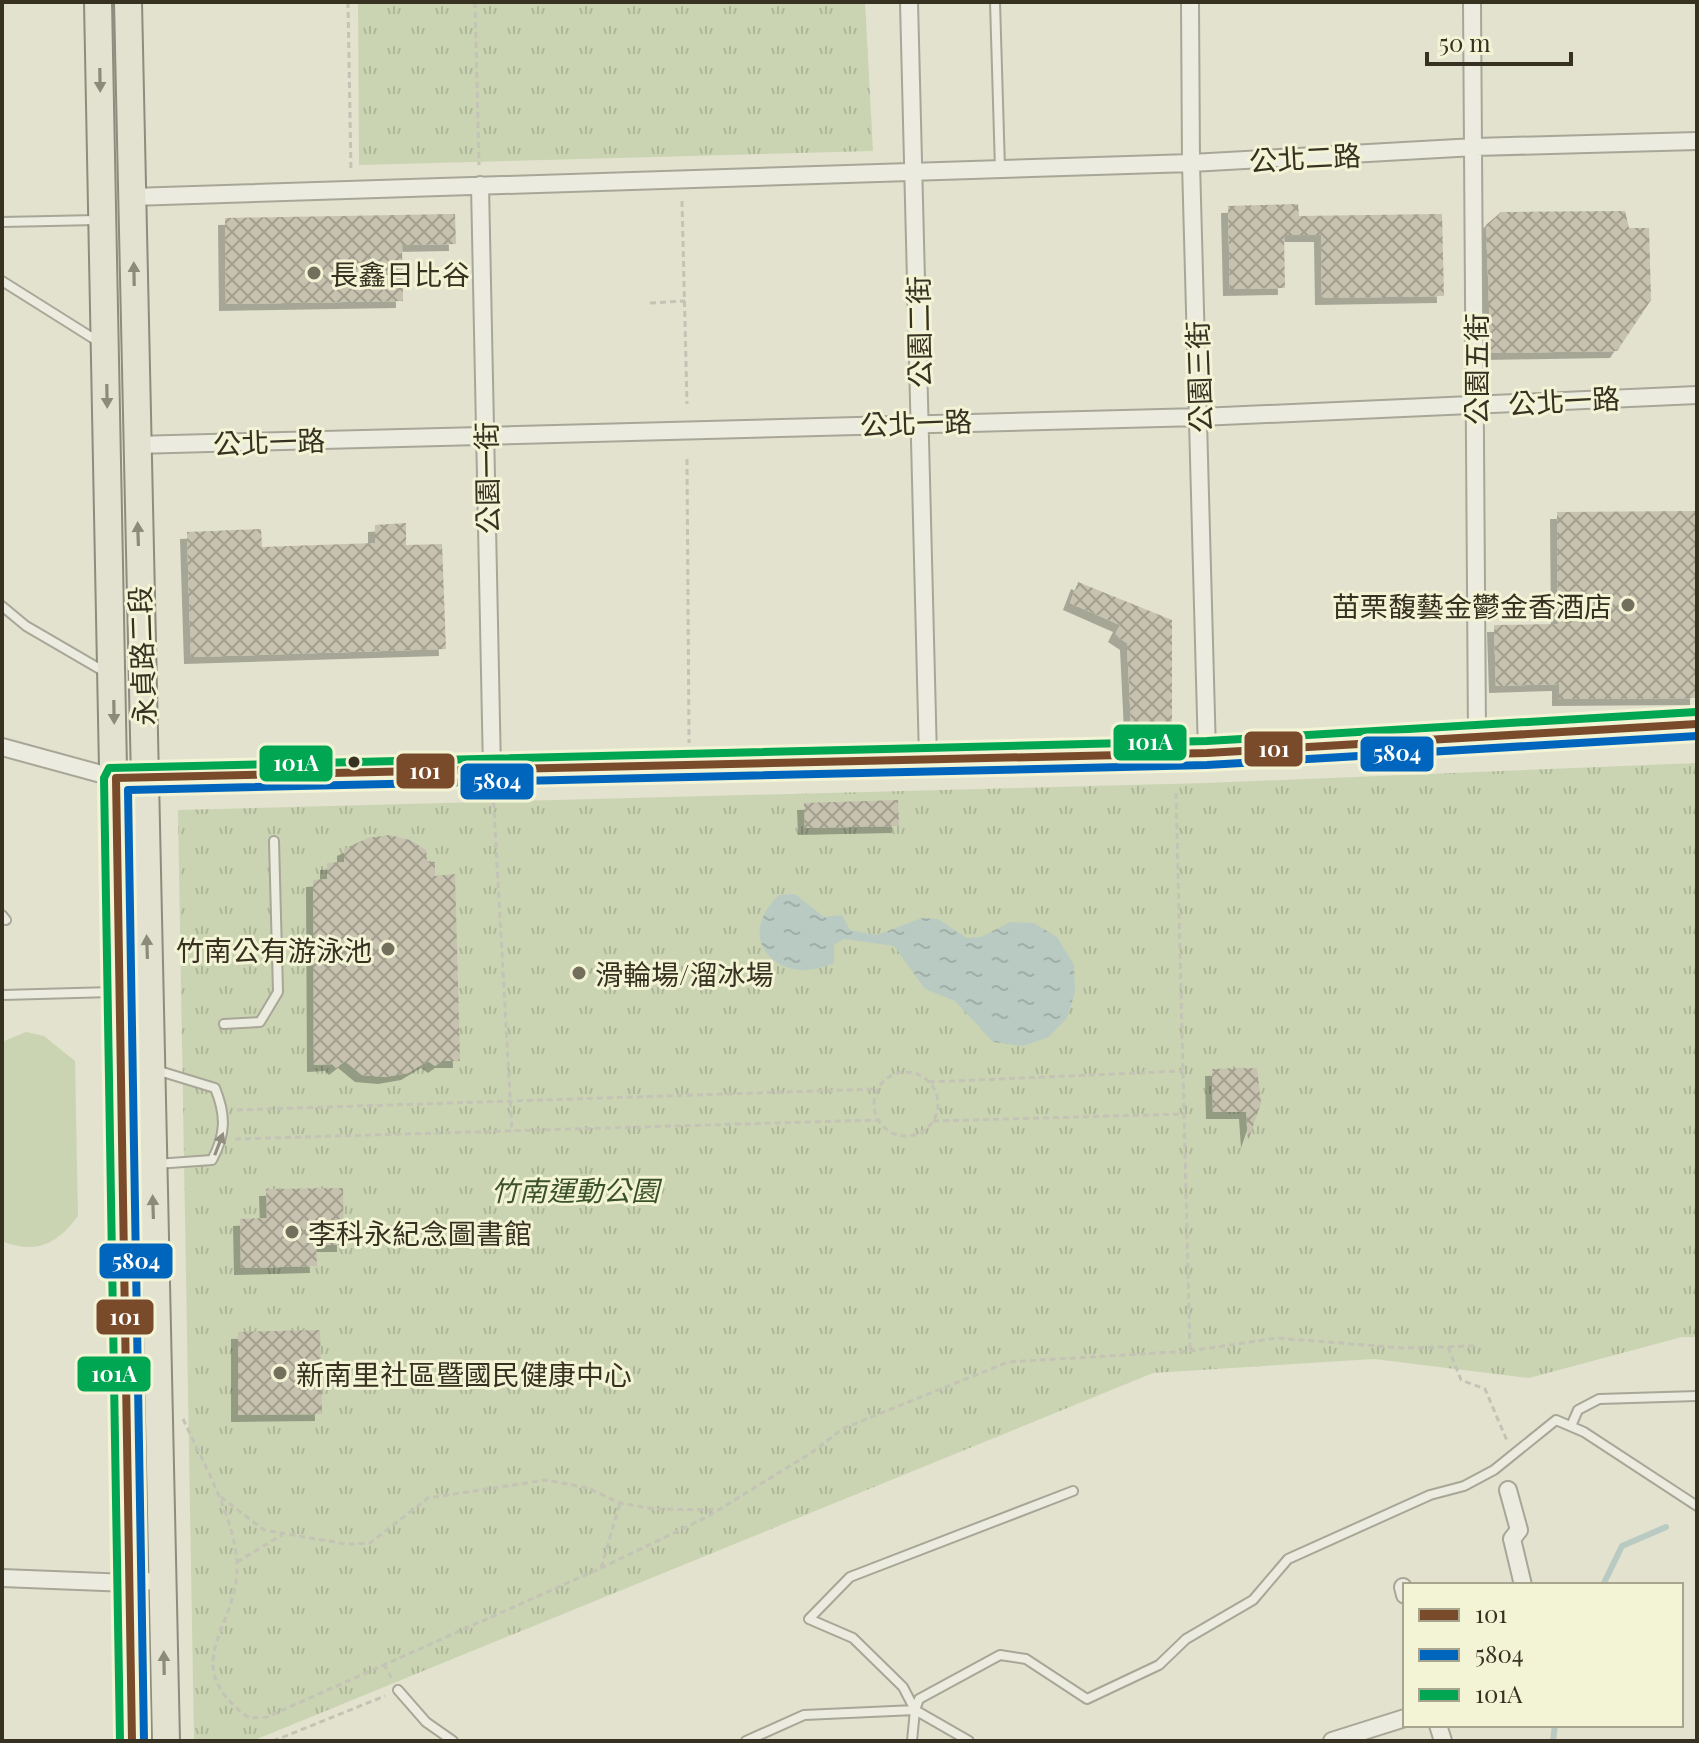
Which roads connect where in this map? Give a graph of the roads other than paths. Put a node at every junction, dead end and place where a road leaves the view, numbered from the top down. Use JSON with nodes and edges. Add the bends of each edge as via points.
{"nodes":[{"id":1,"x":98,"y":2,"type":"edge"},
{"id":2,"x":128,"y":2,"type":"edge"},
{"id":3,"x":909,"y":2,"type":"edge"},
{"id":4,"x":995,"y":2,"type":"edge"},
{"id":5,"x":1190,"y":2,"type":"edge"},
{"id":6,"x":1472,"y":2,"type":"edge"},
{"id":7,"x":1697,"y":141,"type":"edge"},
{"id":8,"x":1475,"y":147,"type":"junction"},
{"id":9,"x":1191,"y":163,"type":"junction"},
{"id":10,"x":1000,"y":169,"type":"junction"},
{"id":11,"x":914,"y":172,"type":"junction"},
{"id":12,"x":480,"y":185,"type":"junction"},
{"id":13,"x":132,"y":197,"type":"junction"},
{"id":14,"x":103,"y":220,"type":"junction"},
{"id":15,"x":2,"y":222,"type":"edge"},
{"id":16,"x":2,"y":281,"type":"edge"},
{"id":17,"x":106,"y":317,"type":"junction"},
{"id":18,"x":135,"y":317,"type":"junction"},
{"id":19,"x":106,"y":347,"type":"junction"},
{"id":20,"x":1697,"y":395,"type":"edge"},
{"id":21,"x":1475,"y":404,"type":"junction"},
{"id":22,"x":1200,"y":417,"type":"junction"},
{"id":23,"x":920,"y":421,"type":"junction"},
{"id":24,"x":485,"y":434,"type":"junction"},
{"id":25,"x":135,"y":445,"type":"junction"},
{"id":26,"x":2,"y":606,"type":"edge"},
{"id":27,"x":113,"y":676,"type":"junction"},
{"id":28,"x":1697,"y":724,"type":"edge"},
{"id":29,"x":1477,"y":736,"type":"junction"},
{"id":30,"x":2,"y":747,"type":"edge"},
{"id":31,"x":1207,"y":753,"type":"junction"},
{"id":32,"x":928,"y":758,"type":"junction"},
{"id":33,"x":492,"y":770,"type":"junction"},
{"id":34,"x":116,"y":778,"type":"junction"},
{"id":35,"x":144,"y":780,"type":"junction"},
{"id":36,"x":274,"y":841,"type":"dead end"},
{"id":37,"x":119,"y":992,"type":"junction"},
{"id":38,"x":2,"y":995,"type":"edge"},
{"id":39,"x":224,"y":1024,"type":"dead end"},
{"id":40,"x":151,"y":1069,"type":"junction"},
{"id":41,"x":151,"y":1165,"type":"junction"},
{"id":42,"x":1697,"y":1396,"type":"edge"},
{"id":43,"x":1571,"y":1426,"type":"junction"},
{"id":44,"x":1508,"y":1490,"type":"dead end"},
{"id":45,"x":1073,"y":1491,"type":"dead end"},
{"id":46,"x":1697,"y":1506,"type":"edge"},
{"id":47,"x":2,"y":1578,"type":"edge"},
{"id":48,"x":163,"y":1580,"type":"junction"},
{"id":49,"x":129,"y":1583,"type":"junction"},
{"id":50,"x":1523,"y":1583,"type":"edge"},
{"id":51,"x":398,"y":1690,"type":"road end"},
{"id":52,"x":915,"y":1710,"type":"junction"},
{"id":53,"x":1403,"y":1719,"type":"edge"},
{"id":54,"x":132,"y":1741,"type":"edge"},
{"id":55,"x":166,"y":1741,"type":"edge"},
{"id":56,"x":453,"y":1741,"type":"edge"},
{"id":57,"x":746,"y":1741,"type":"edge"},
{"id":58,"x":912,"y":1741,"type":"edge"},
{"id":59,"x":969,"y":1741,"type":"edge"},
{"id":60,"x":1332,"y":1741,"type":"edge"}],
"edges":[{"from":1,"to":14,"type":"main road","name":"永貞路二段","one_way":true},
{"from":2,"to":13,"type":"main road","name":"永貞路二段"},
{"from":3,"to":11,"type":"street","name":"公園二街"},
{"from":4,"to":10,"type":"lane"},
{"from":5,"to":9,"type":"street","name":"公園三街"},
{"from":6,"to":8,"type":"street","name":"公園五街"},
{"from":7,"to":8,"type":"street","name":"公北二路"},
{"from":8,"to":9,"type":"street","name":"公北二路"},
{"from":8,"to":21,"type":"street","name":"公園五街"},
{"from":9,"to":10,"type":"street","name":"公北二路"},
{"from":9,"to":22,"type":"street","name":"公園三街"},
{"from":10,"to":11,"type":"street","name":"公北二路"},
{"from":11,"to":12,"type":"street","name":"公北二路"},
{"from":11,"to":23,"type":"street","name":"公園二街"},
{"from":12,"to":13,"type":"street","name":"公北二路"},
{"from":12,"to":24,"type":"street","name":"公園一街"},
{"from":18,"to":13,"type":"main road","name":"永貞路二段","one_way":true},
{"from":14,"to":15,"type":"lane"},
{"from":14,"to":17,"type":"main road","name":"永貞路二段"},
{"from":16,"to":19,"type":"lane"},
{"from":17,"to":18,"type":"main road"},
{"from":17,"to":19,"type":"main road","name":"永貞路二段"},
{"from":18,"to":25,"type":"main road","name":"永貞路二段"},
{"from":19,"to":27,"type":"main road","name":"永貞路二段","one_way":true},
{"from":20,"to":21,"type":"street","name":"公北一路"},
{"from":21,"to":22,"type":"street","name":"公北一路"},
{"from":21,"to":29,"type":"street","name":"公園五街"},
{"from":22,"to":23,"type":"street","name":"公北一路"},
{"from":22,"to":31,"type":"street","name":"公園三街"},
{"from":23,"to":24,"type":"street","name":"公北一路"},
{"from":23,"to":32,"type":"street","name":"公園二街"},
{"from":24,"to":25,"type":"street","name":"公北一路"},
{"from":24,"to":33,"type":"street","name":"公園一街"},
{"from":35,"to":25,"type":"main road","name":"永貞路二段","one_way":true},
{"from":26,"to":27,"type":"lane","via":[[26,626]]},
{"from":27,"to":34,"type":"main road","name":"永貞路二段","one_way":true},
{"from":28,"to":29,"type":"street"},
{"from":29,"to":31,"type":"street"},
{"from":30,"to":34,"type":"street"},
{"from":31,"to":32,"type":"street"},
{"from":32,"to":33,"type":"street"},
{"from":33,"to":35,"type":"street"},
{"from":34,"to":35,"type":"street"},
{"from":34,"to":37,"type":"main road","name":"永貞路二段"},
{"from":40,"to":35,"type":"main road","name":"永貞路二段","one_way":true},
{"from":36,"to":39,"type":"lane","via":[[278,992],[260,1022]]},
{"from":37,"to":38,"type":"lane"},
{"from":37,"to":49,"type":"main road","name":"永貞路二段"},
{"from":40,"to":41,"type":"main road","name":"永貞路二段"},
{"from":41,"to":40,"type":"lane","one_way":true,"via":[[212,1160],[224,1139],[224,1110],[215,1088]]},
{"from":48,"to":41,"type":"main road","name":"永貞路二段","one_way":true},
{"from":42,"to":43,"type":"lane","via":[[1599,1399],[1578,1410]]},
{"from":43,"to":46,"type":"lane"},
{"from":43,"to":52,"type":"lane","via":[[1556,1420],[1464,1486],[1430,1495],[1288,1559],[1253,1600],[1186,1639],[1159,1665],[1087,1699],[1026,1659],[1000,1655],[919,1699]]},
{"from":44,"to":50,"type":"street","via":[[1519,1530],[1512,1539]]},
{"from":45,"to":52,"type":"lane","via":[[850,1577],[809,1619],[853,1638],[903,1687]]},
{"from":47,"to":49,"type":"street"},
{"from":48,"to":49,"type":"street"},
{"from":55,"to":48,"type":"main road","name":"永貞路二段","one_way":true},
{"from":49,"to":54,"type":"main road","name":"永貞路二段"},
{"from":51,"to":56,"type":"lane","via":[[426,1722]]},
{"from":52,"to":57,"type":"lane","via":[[804,1715]]},
{"from":52,"to":58,"type":"lane"},
{"from":52,"to":59,"type":"lane"},
{"from":53,"to":60,"type":"street"}]}
